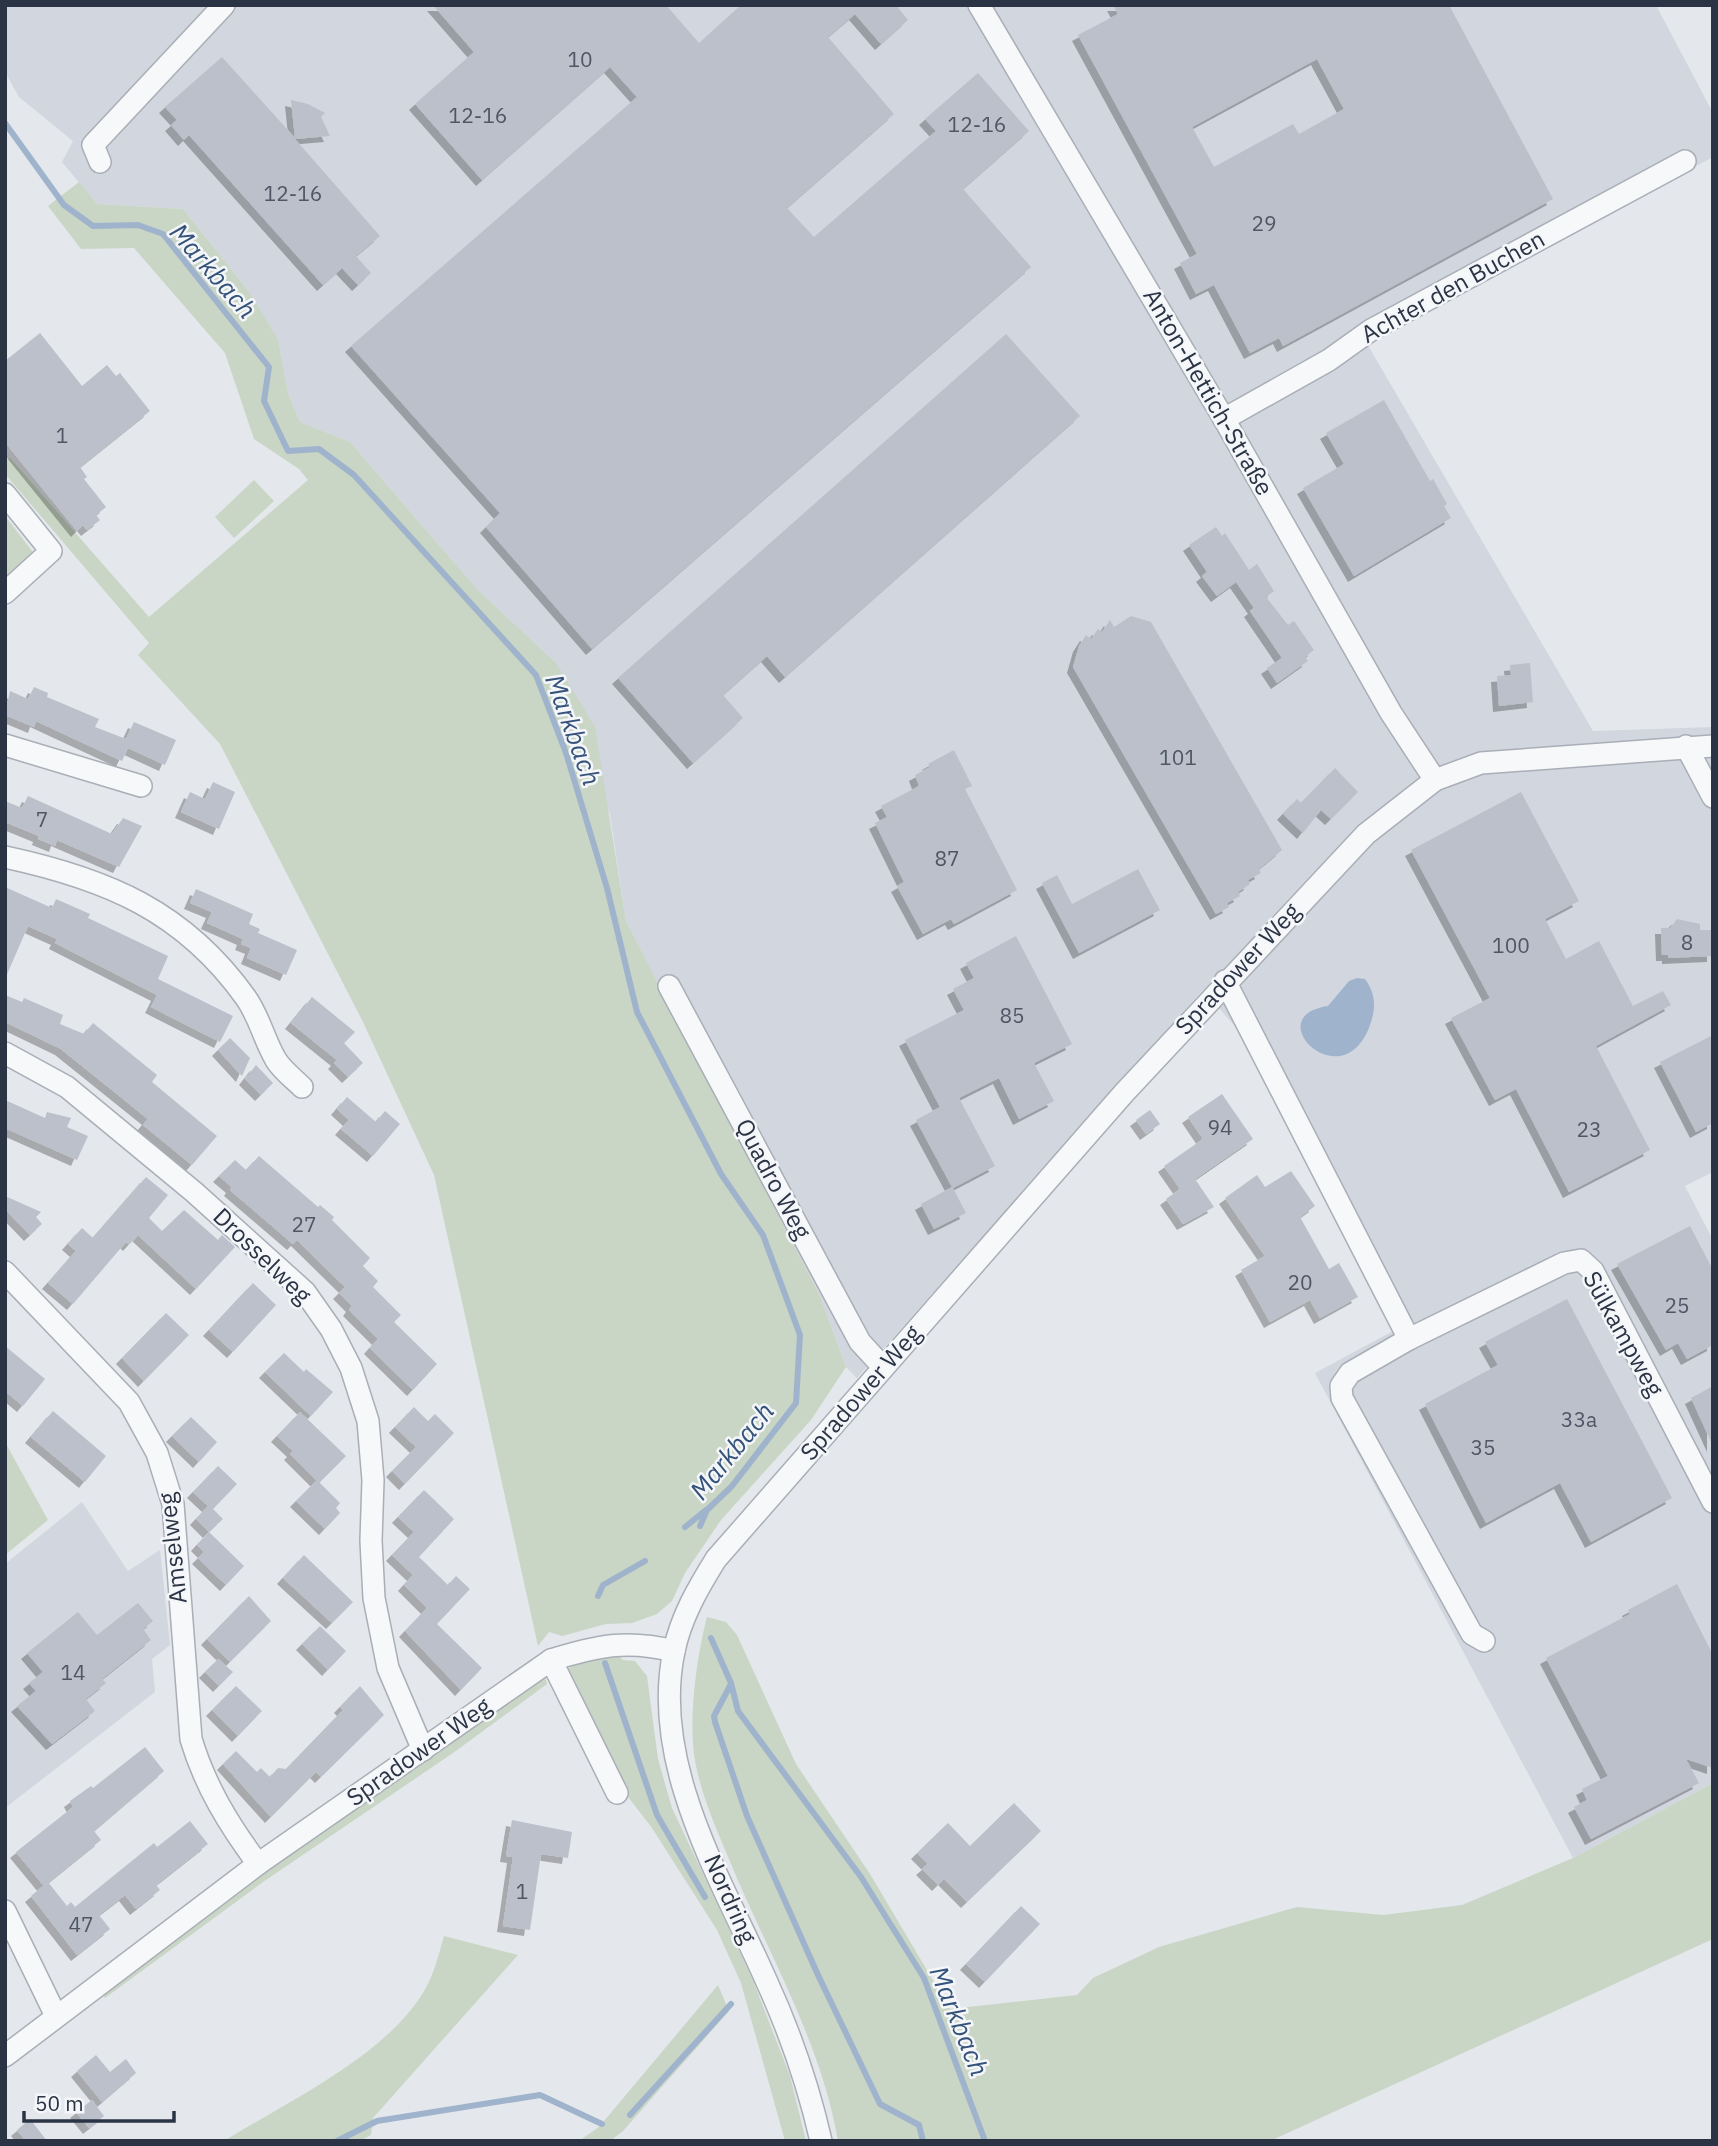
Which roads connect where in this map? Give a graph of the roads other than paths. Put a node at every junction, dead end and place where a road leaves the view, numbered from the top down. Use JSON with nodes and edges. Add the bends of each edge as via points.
{"nodes":[{"id":1,"x":224,"y":5,"type":"edge"},
{"id":2,"x":979,"y":5,"type":"edge"},
{"id":3,"x":1685,"y":161,"type":"dead end"},
{"id":4,"x":100,"y":162,"type":"dead end"},
{"id":5,"x":1224,"y":419,"type":"junction"},
{"id":6,"x":5,"y":494,"type":"edge"},
{"id":7,"x":5,"y":593,"type":"edge"},
{"id":8,"x":5,"y":745,"type":"edge"},
{"id":9,"x":1686,"y":746,"type":"junction"},
{"id":10,"x":1713,"y":746,"type":"edge"},
{"id":11,"x":1435,"y":780,"type":"junction"},
{"id":12,"x":141,"y":786,"type":"dead end"},
{"id":13,"x":1713,"y":797,"type":"edge"},
{"id":14,"x":5,"y":856,"type":"edge"},
{"id":15,"x":1225,"y":981,"type":"junction"},
{"id":16,"x":669,"y":986,"type":"dead end"},
{"id":17,"x":5,"y":1053,"type":"edge"},
{"id":18,"x":302,"y":1087,"type":"dead end"},
{"id":19,"x":5,"y":1272,"type":"edge"},
{"id":20,"x":1409,"y":1339,"type":"junction"},
{"id":21,"x":883,"y":1367,"type":"junction"},
{"id":22,"x":1713,"y":1503,"type":"edge"},
{"id":23,"x":1484,"y":1641,"type":"dead end"},
{"id":24,"x":674,"y":1651,"type":"junction"},
{"id":25,"x":551,"y":1660,"type":"junction"},
{"id":26,"x":423,"y":1749,"type":"junction"},
{"id":27,"x":617,"y":1793,"type":"dead end"},
{"id":28,"x":258,"y":1864,"type":"junction"},
{"id":29,"x":5,"y":1911,"type":"edge"},
{"id":30,"x":56,"y":2015,"type":"junction"},
{"id":31,"x":5,"y":2056,"type":"edge"},
{"id":32,"x":821,"y":2141,"type":"edge"}],
"edges":[{"from":1,"to":4,"type":"street","via":[[93,145]]},
{"from":2,"to":5,"type":"street","name":"Anton-Hettich-Straße"},
{"from":3,"to":5,"type":"street","name":"Achter den Buchen","via":[[1371,330],[1329,360]]},
{"from":5,"to":11,"type":"street","name":"Anton-Hettich-Straße","via":[[1391,713]]},
{"from":6,"to":7,"type":"street","via":[[51,551]]},
{"from":8,"to":12,"type":"street"},
{"from":9,"to":10,"type":"street","name":"Spradower Weg"},
{"from":9,"to":11,"type":"street","name":"Spradower Weg","via":[[1481,763]]},
{"from":9,"to":13,"type":"street"},
{"from":11,"to":15,"type":"street","name":"Spradower Weg","via":[[1366,834]]},
{"from":14,"to":18,"type":"street","via":[[68,871],[117,891],[192,938],[222,965],[258,1016],[277,1062]]},
{"from":15,"to":20,"type":"street"},
{"from":15,"to":21,"type":"street","name":"Spradower Weg"},
{"from":16,"to":21,"type":"street","name":"Quadro Weg","via":[[860,1342]]},
{"from":17,"to":26,"type":"street","name":"Drosselweg","via":[[67,1087],[184,1184],[305,1292],[331,1329],[351,1368],[368,1421],[374,1598],[388,1668]]},
{"from":19,"to":28,"type":"street","name":"Amselweg","via":[[130,1402],[157,1453],[173,1504],[191,1739],[199,1767],[225,1817]]},
{"from":20,"to":22,"type":"street","name":"Sülkampweg","via":[[1564,1263],[1581,1259],[1594,1271]]},
{"from":20,"to":23,"type":"street","name":"Sülkampweg","via":[[1350,1373],[1340,1386],[1342,1398],[1472,1634]]},
{"from":21,"to":24,"type":"street","name":"Spradower Weg","via":[[716,1559],[696,1592]]},
{"from":24,"to":25,"type":"street","name":"Spradower Weg","via":[[644,1644],[598,1645]]},
{"from":24,"to":32,"type":"street","name":"Nordring","via":[[670,1680],[673,1732],[685,1790],[808,2081]]},
{"from":25,"to":26,"type":"street","name":"Spradower Weg"},
{"from":25,"to":27,"type":"street"},
{"from":26,"to":28,"type":"street","name":"Spradower Weg"},
{"from":28,"to":30,"type":"street","name":"Spradower Weg"},
{"from":29,"to":30,"type":"street"},
{"from":30,"to":31,"type":"street","name":"Spradower Weg"}]}
